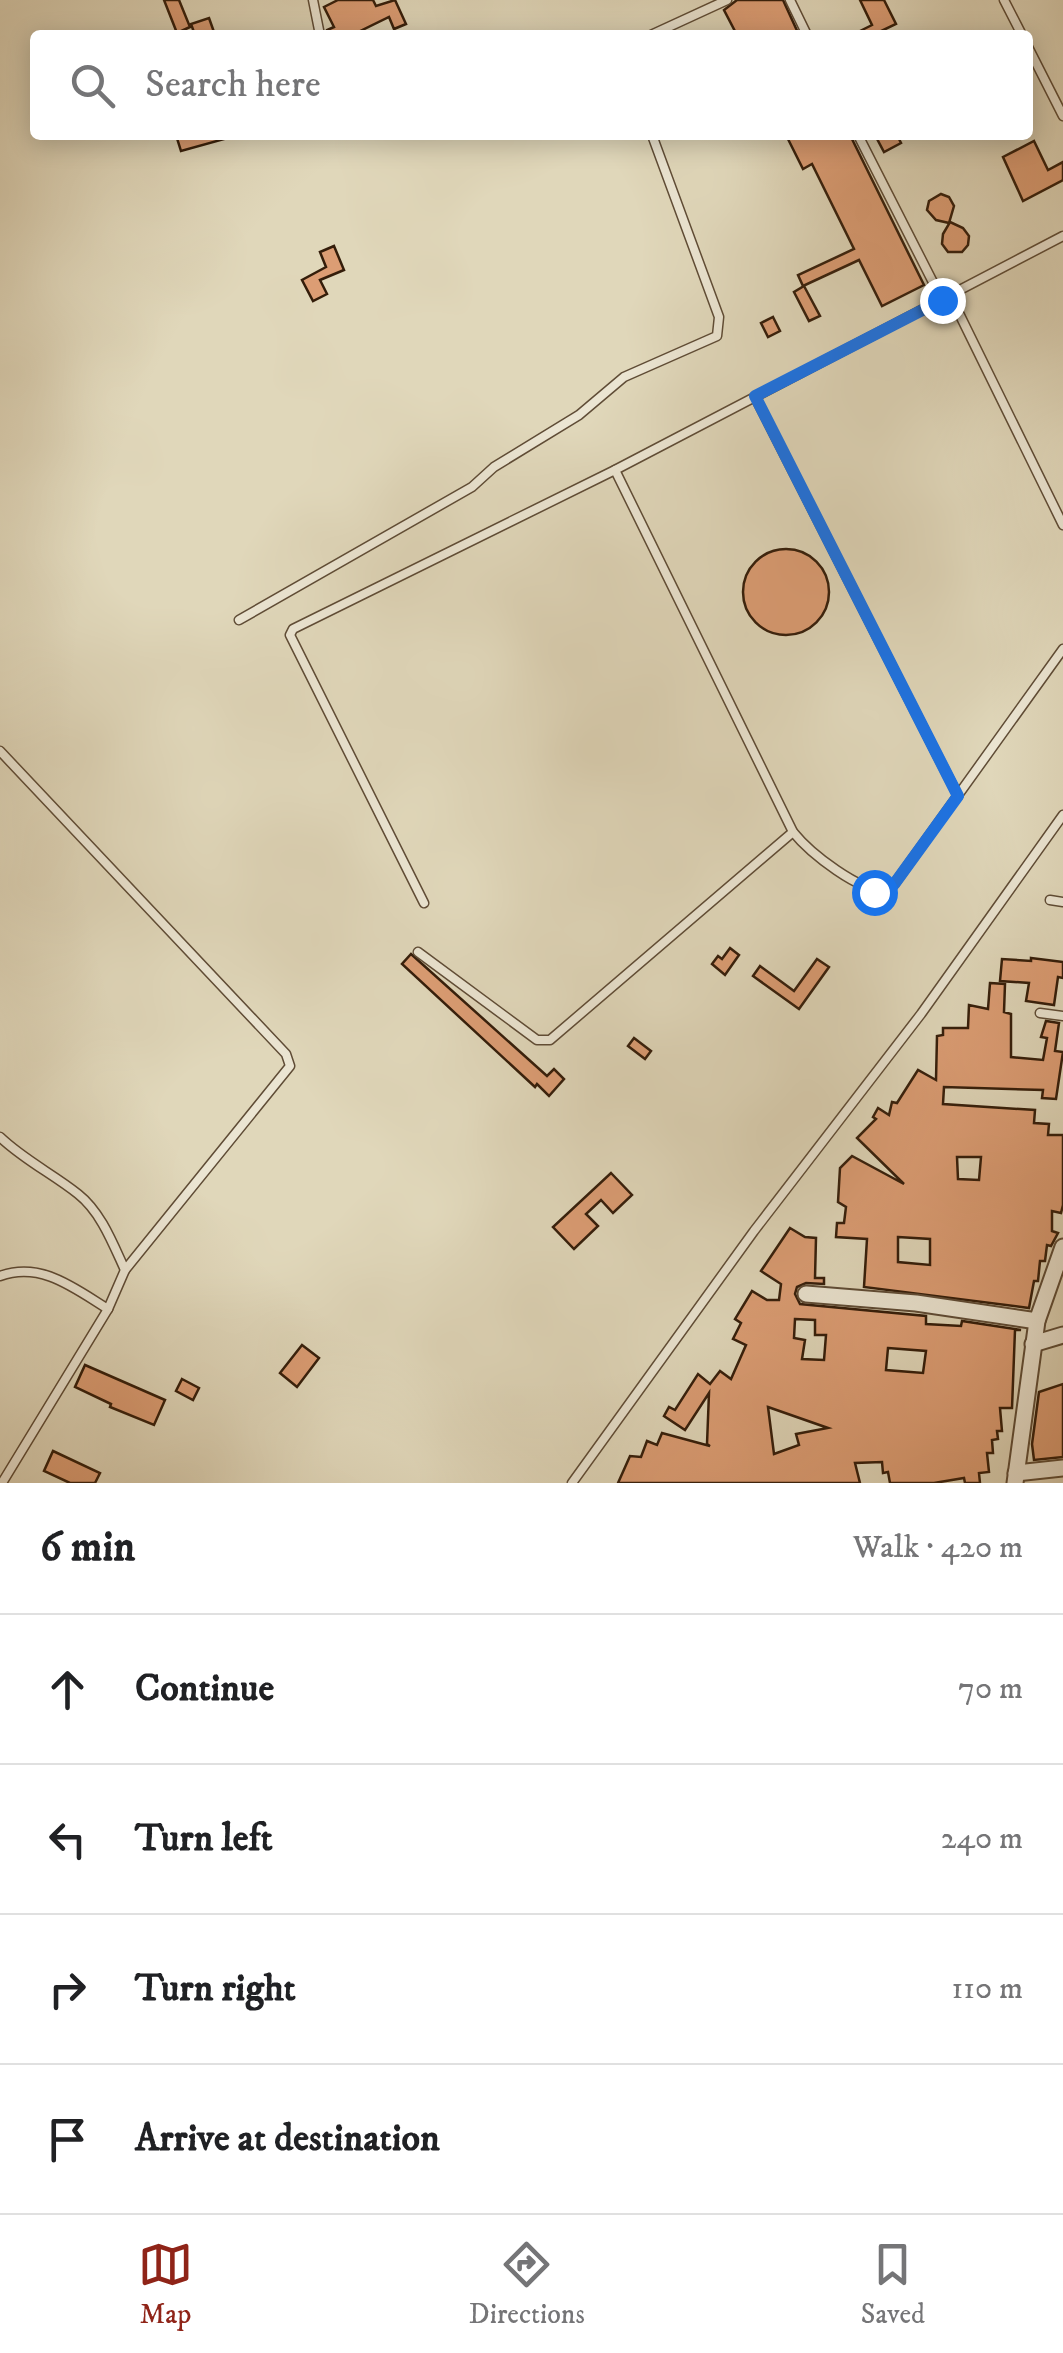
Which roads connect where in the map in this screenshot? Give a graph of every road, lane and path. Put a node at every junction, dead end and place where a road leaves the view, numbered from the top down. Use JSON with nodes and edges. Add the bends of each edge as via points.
{"nodes":[{"id":1,"x":313,"y":0,"type":"edge"},
{"id":2,"x":727,"y":0,"type":"edge"},
{"id":3,"x":790,"y":0,"type":"edge"},
{"id":4,"x":1004,"y":0,"type":"edge"},
{"id":5,"x":319,"y":30,"type":"edge"},
{"id":6,"x":662,"y":30,"type":"edge"},
{"id":7,"x":805,"y":30,"type":"edge"},
{"id":8,"x":1019,"y":30,"type":"edge"},
{"id":9,"x":1033,"y":57,"type":"edge"},
{"id":10,"x":1063,"y":116,"type":"edge"},
{"id":11,"x":654,"y":140,"type":"edge"},
{"id":12,"x":861,"y":140,"type":"edge"},
{"id":13,"x":1063,"y":236,"type":"edge"},
{"id":14,"x":946,"y":297,"type":"junction"},
{"id":15,"x":755,"y":396,"type":"junction"},
{"id":16,"x":615,"y":470,"type":"junction"},
{"id":17,"x":1063,"y":525,"type":"edge"},
{"id":18,"x":239,"y":620,"type":"dead end"},
{"id":19,"x":1063,"y":649,"type":"edge"},
{"id":20,"x":0,"y":751,"type":"edge"},
{"id":21,"x":958,"y":796,"type":"junction"},
{"id":22,"x":1063,"y":814,"type":"edge"},
{"id":23,"x":793,"y":832,"type":"junction"},
{"id":24,"x":1050,"y":900,"type":"dead end"},
{"id":25,"x":1063,"y":902,"type":"edge"},
{"id":26,"x":424,"y":904,"type":"dead end"},
{"id":27,"x":418,"y":952,"type":"dead end"},
{"id":28,"x":1040,"y":1013,"type":"dead end"},
{"id":29,"x":1063,"y":1016,"type":"edge"},
{"id":30,"x":0,"y":1137,"type":"edge"},
{"id":31,"x":1063,"y":1247,"type":"edge"},
{"id":32,"x":125,"y":1270,"type":"junction"},
{"id":33,"x":0,"y":1276,"type":"edge"},
{"id":34,"x":806,"y":1294,"type":"dead end"},
{"id":35,"x":108,"y":1309,"type":"junction"},
{"id":36,"x":1036,"y":1321,"type":"junction"},
{"id":37,"x":1063,"y":1335,"type":"edge"},
{"id":38,"x":1033,"y":1344,"type":"junction"},
{"id":39,"x":1063,"y":1468,"type":"edge"},
{"id":40,"x":1015,"y":1478,"type":"edge"},
{"id":41,"x":2,"y":1483,"type":"edge"},
{"id":42,"x":572,"y":1483,"type":"edge"}],
"edges":[{"from":1,"to":5,"type":"lane"},
{"from":2,"to":6,"type":"lane"},
{"from":3,"to":7,"type":"lane"},
{"from":4,"to":8,"type":"lane"},
{"from":9,"to":10,"type":"lane"},
{"from":11,"to":18,"type":"lane","via":[[720,317],[716,336],[624,377],[580,416],[494,467],[472,488]]},
{"from":12,"to":14,"type":"lane"},
{"from":13,"to":14,"type":"lane"},
{"from":14,"to":15,"type":"lane"},
{"from":14,"to":17,"type":"lane"},
{"from":15,"to":16,"type":"lane"},
{"from":15,"to":21,"type":"lane"},
{"from":16,"to":23,"type":"lane"},
{"from":16,"to":26,"type":"lane","via":[[290,635]]},
{"from":19,"to":21,"type":"lane"},
{"from":20,"to":32,"type":"lane","via":[[286,1054],[290,1066]]},
{"from":21,"to":23,"type":"lane","via":[[888,891],[874,892],[807,850]]},
{"from":22,"to":42,"type":"lane"},
{"from":23,"to":27,"type":"lane","via":[[550,1040],[536,1040]]},
{"from":24,"to":25,"type":"lane"},
{"from":28,"to":29,"type":"lane"},
{"from":30,"to":32,"type":"lane","via":[[82,1196]]},
{"from":31,"to":36,"type":"street"},
{"from":32,"to":35,"type":"lane"},
{"from":33,"to":35,"type":"lane","via":[[44,1273]]},
{"from":34,"to":36,"type":"street"},
{"from":35,"to":41,"type":"lane"},
{"from":36,"to":38,"type":"street"},
{"from":37,"to":38,"type":"street"},
{"from":38,"to":40,"type":"street"},
{"from":39,"to":40,"type":"street"}]}
